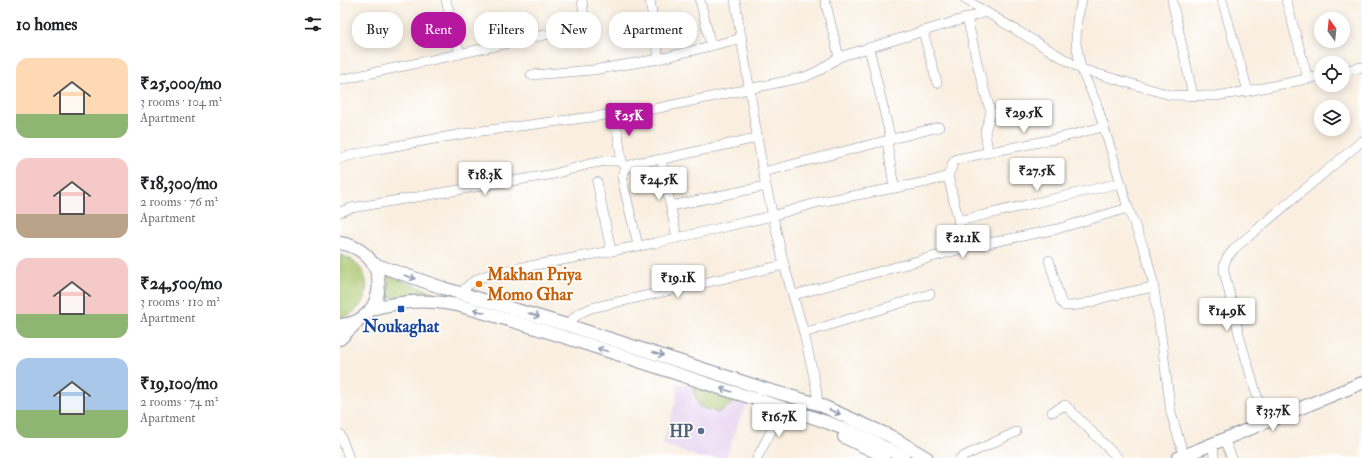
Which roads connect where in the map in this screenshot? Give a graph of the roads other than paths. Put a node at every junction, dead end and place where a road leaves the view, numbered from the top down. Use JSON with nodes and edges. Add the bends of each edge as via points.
{"nodes":[{"id":1,"x":446,"y":0,"type":"edge"},
{"id":2,"x":582,"y":0,"type":"edge"},
{"id":3,"x":650,"y":0,"type":"edge"},
{"id":4,"x":700,"y":0,"type":"edge"},
{"id":5,"x":735,"y":0,"type":"edge"},
{"id":6,"x":825,"y":0,"type":"edge"},
{"id":7,"x":966,"y":0,"type":"edge"},
{"id":8,"x":1082,"y":0,"type":"edge"},
{"id":9,"x":1172,"y":0,"type":"edge"},
{"id":10,"x":1222,"y":0,"type":"edge"},
{"id":11,"x":1286,"y":0,"type":"edge"},
{"id":12,"x":986,"y":12,"type":"junction"},
{"id":13,"x":966,"y":17,"type":"junction"},
{"id":14,"x":923,"y":31,"type":"junction"},
{"id":15,"x":742,"y":38,"type":"junction"},
{"id":16,"x":711,"y":46,"type":"junction"},
{"id":17,"x":869,"y":48,"type":"junction"},
{"id":18,"x":460,"y":54,"type":"junction"},
{"id":19,"x":839,"y":57,"type":"junction"},
{"id":20,"x":659,"y":59,"type":"junction"},
{"id":21,"x":1362,"y":67,"type":"edge"},
{"id":22,"x":1081,"y":69,"type":"junction"},
{"id":23,"x":1350,"y":70,"type":"edge"},
{"id":24,"x":531,"y":75,"type":"dead end"},
{"id":25,"x":1314,"y":78,"type":"edge"},
{"id":26,"x":1308,"y":79,"type":"junction"},
{"id":27,"x":340,"y":80,"type":"edge"},
{"id":28,"x":937,"y":83,"type":"dead end"},
{"id":29,"x":749,"y":89,"type":"junction"},
{"id":30,"x":1248,"y":91,"type":"junction"},
{"id":31,"x":1194,"y":96,"type":"junction"},
{"id":32,"x":615,"y":114,"type":"junction"},
{"id":33,"x":939,"y":127,"type":"dead end"},
{"id":34,"x":1103,"y":127,"type":"junction"},
{"id":35,"x":756,"y":138,"type":"junction"},
{"id":36,"x":889,"y":140,"type":"junction"},
{"id":37,"x":1362,"y":141,"type":"edge"},
{"id":38,"x":988,"y":152,"type":"junction"},
{"id":39,"x":340,"y":158,"type":"edge"},
{"id":40,"x":661,"y":159,"type":"junction"},
{"id":41,"x":625,"y":165,"type":"junction"},
{"id":42,"x":763,"y":172,"type":"junction"},
{"id":43,"x":948,"y":176,"type":"junction"},
{"id":44,"x":597,"y":182,"type":"dead end"},
{"id":45,"x":1120,"y":183,"type":"junction"},
{"id":46,"x":766,"y":186,"type":"junction"},
{"id":47,"x":894,"y":187,"type":"junction"},
{"id":48,"x":671,"y":206,"type":"junction"},
{"id":49,"x":1128,"y":208,"type":"junction"},
{"id":50,"x":340,"y":212,"type":"edge"},
{"id":51,"x":772,"y":216,"type":"junction"},
{"id":52,"x":958,"y":221,"type":"junction"},
{"id":53,"x":340,"y":237,"type":"edge"},
{"id":54,"x":677,"y":238,"type":"junction"},
{"id":55,"x":340,"y":243,"type":"edge"},
{"id":56,"x":638,"y":245,"type":"junction"},
{"id":57,"x":355,"y":247,"type":"junction"},
{"id":58,"x":965,"y":248,"type":"junction"},
{"id":59,"x":612,"y":251,"type":"junction"},
{"id":60,"x":1049,"y":260,"type":"dead end"},
{"id":61,"x":374,"y":264,"type":"junction"},
{"id":62,"x":784,"y":265,"type":"junction"},
{"id":63,"x":1153,"y":287,"type":"junction"},
{"id":64,"x":461,"y":293,"type":"junction"},
{"id":65,"x":930,"y":294,"type":"dead end"},
{"id":66,"x":794,"y":295,"type":"junction"},
{"id":67,"x":371,"y":309,"type":"junction"},
{"id":68,"x":360,"y":319,"type":"junction"},
{"id":69,"x":340,"y":325,"type":"edge"},
{"id":70,"x":567,"y":325,"type":"junction"},
{"id":71,"x":804,"y":333,"type":"junction"},
{"id":72,"x":340,"y":339,"type":"edge"},
{"id":73,"x":1362,"y":383,"type":"edge"},
{"id":74,"x":818,"y":404,"type":"junction"},
{"id":75,"x":783,"y":408,"type":"junction"},
{"id":76,"x":1052,"y":412,"type":"dead end"},
{"id":77,"x":803,"y":415,"type":"junction"},
{"id":78,"x":1265,"y":423,"type":"junction"},
{"id":79,"x":1016,"y":432,"type":"dead end"},
{"id":80,"x":341,"y":437,"type":"edge"},
{"id":81,"x":1219,"y":442,"type":"junction"},
{"id":82,"x":1181,"y":457,"type":"edge"},
{"id":83,"x":349,"y":458,"type":"edge"},
{"id":84,"x":757,"y":458,"type":"edge"},
{"id":85,"x":888,"y":458,"type":"edge"},
{"id":86,"x":904,"y":458,"type":"edge"},
{"id":87,"x":927,"y":458,"type":"edge"},
{"id":88,"x":960,"y":458,"type":"edge"},
{"id":89,"x":1118,"y":458,"type":"edge"},
{"id":90,"x":1214,"y":458,"type":"edge"},
{"id":91,"x":1232,"y":458,"type":"edge"}],
"edges":[{"from":1,"to":18,"type":"street"},
{"from":2,"to":18,"type":"street","via":[[583,22],[572,28]]},
{"from":3,"to":20,"type":"street"},
{"from":4,"to":16,"type":"street"},
{"from":5,"to":15,"type":"street"},
{"from":6,"to":19,"type":"street"},
{"from":7,"to":12,"type":"street"},
{"from":8,"to":22,"type":"street","via":[[1077,20],[1076,43]]},
{"from":9,"to":31,"type":"street"},
{"from":10,"to":30,"type":"street"},
{"from":11,"to":26,"type":"street"},
{"from":12,"to":13,"type":"street"},
{"from":12,"to":22,"type":"street"},
{"from":13,"to":14,"type":"street"},
{"from":13,"to":38,"type":"street","via":[[992,113],[985,131]]},
{"from":14,"to":17,"type":"street"},
{"from":14,"to":28,"type":"street"},
{"from":15,"to":16,"type":"street"},
{"from":15,"to":29,"type":"street"},
{"from":16,"to":20,"type":"street"},
{"from":17,"to":19,"type":"street"},
{"from":17,"to":36,"type":"street"},
{"from":18,"to":27,"type":"street"},
{"from":19,"to":29,"type":"street","via":[[805,77]]},
{"from":20,"to":24,"type":"street","via":[[593,70]]},
{"from":21,"to":23,"type":"street"},
{"from":22,"to":31,"type":"street","via":[[1170,96]]},
{"from":22,"to":34,"type":"street","via":[[1096,102]]},
{"from":25,"to":26,"type":"street"},
{"from":26,"to":30,"type":"street"},
{"from":29,"to":32,"type":"street","via":[[654,109]]},
{"from":29,"to":35,"type":"street"},
{"from":30,"to":31,"type":"street"},
{"from":32,"to":39,"type":"street","via":[[474,132]]},
{"from":32,"to":41,"type":"street"},
{"from":33,"to":36,"type":"street"},
{"from":34,"to":38,"type":"street"},
{"from":34,"to":45,"type":"street"},
{"from":35,"to":40,"type":"street"},
{"from":35,"to":42,"type":"street"},
{"from":36,"to":42,"type":"street"},
{"from":36,"to":47,"type":"street"},
{"from":37,"to":78,"type":"street","via":[[1225,259],[1224,271],[1241,342]]},
{"from":38,"to":43,"type":"street","via":[[957,159]]},
{"from":40,"to":41,"type":"street"},
{"from":40,"to":48,"type":"street"},
{"from":41,"to":50,"type":"street","via":[[611,161],[600,162],[554,174],[351,208]]},
{"from":41,"to":56,"type":"street","via":[[622,178]]},
{"from":42,"to":46,"type":"street"},
{"from":43,"to":47,"type":"street"},
{"from":43,"to":52,"type":"street"},
{"from":44,"to":59,"type":"street"},
{"from":45,"to":49,"type":"street"},
{"from":45,"to":52,"type":"street"},
{"from":46,"to":48,"type":"street"},
{"from":46,"to":51,"type":"street"},
{"from":47,"to":51,"type":"street","via":[[819,202]]},
{"from":48,"to":54,"type":"street"},
{"from":49,"to":58,"type":"street","via":[[1057,229]]},
{"from":49,"to":63,"type":"street","via":[[1146,254]]},
{"from":51,"to":54,"type":"street"},
{"from":51,"to":62,"type":"street"},
{"from":52,"to":58,"type":"street"},
{"from":53,"to":57,"type":"main road"},
{"from":54,"to":56,"type":"street"},
{"from":55,"to":57,"type":"main road"},
{"from":56,"to":59,"type":"street"},
{"from":57,"to":61,"type":"main road","via":[[366,254]]},
{"from":58,"to":66,"type":"street"},
{"from":59,"to":64,"type":"street","via":[[497,272],[469,283]]},
{"from":60,"to":63,"type":"street","via":[[1061,302],[1065,306],[1072,307]]},
{"from":61,"to":64,"type":"main road","one_way":true},
{"from":61,"to":67,"type":"main road","via":[[379,279],[378,295]]},
{"from":62,"to":66,"type":"street"},
{"from":62,"to":70,"type":"street","via":[[592,308],[578,314]]},
{"from":63,"to":82,"type":"street","via":[[1171,413]]},
{"from":64,"to":70,"type":"main road","one_way":true},
{"from":65,"to":71,"type":"street"},
{"from":66,"to":71,"type":"street"},
{"from":67,"to":68,"type":"main road"},
{"from":75,"to":67,"type":"main road","one_way":true,"via":[[457,305],[421,300]]},
{"from":68,"to":69,"type":"main road","via":[[347,325]]},
{"from":68,"to":72,"type":"main road"},
{"from":70,"to":74,"type":"main road","one_way":true},
{"from":71,"to":74,"type":"street"},
{"from":73,"to":78,"type":"main road"},
{"from":74,"to":87,"type":"main road","one_way":true,"via":[[890,436]]},
{"from":75,"to":77,"type":"main road"},
{"from":75,"to":84,"type":"street"},
{"from":76,"to":89,"type":"street","via":[[1065,405]]},
{"from":77,"to":85,"type":"main road","via":[[820,427]]},
{"from":77,"to":86,"type":"main road","via":[[850,431]]},
{"from":78,"to":81,"type":"main road"},
{"from":79,"to":88,"type":"street"},
{"from":80,"to":83,"type":"street"},
{"from":81,"to":82,"type":"main road"},
{"from":81,"to":90,"type":"street"},
{"from":81,"to":91,"type":"street"}]}
